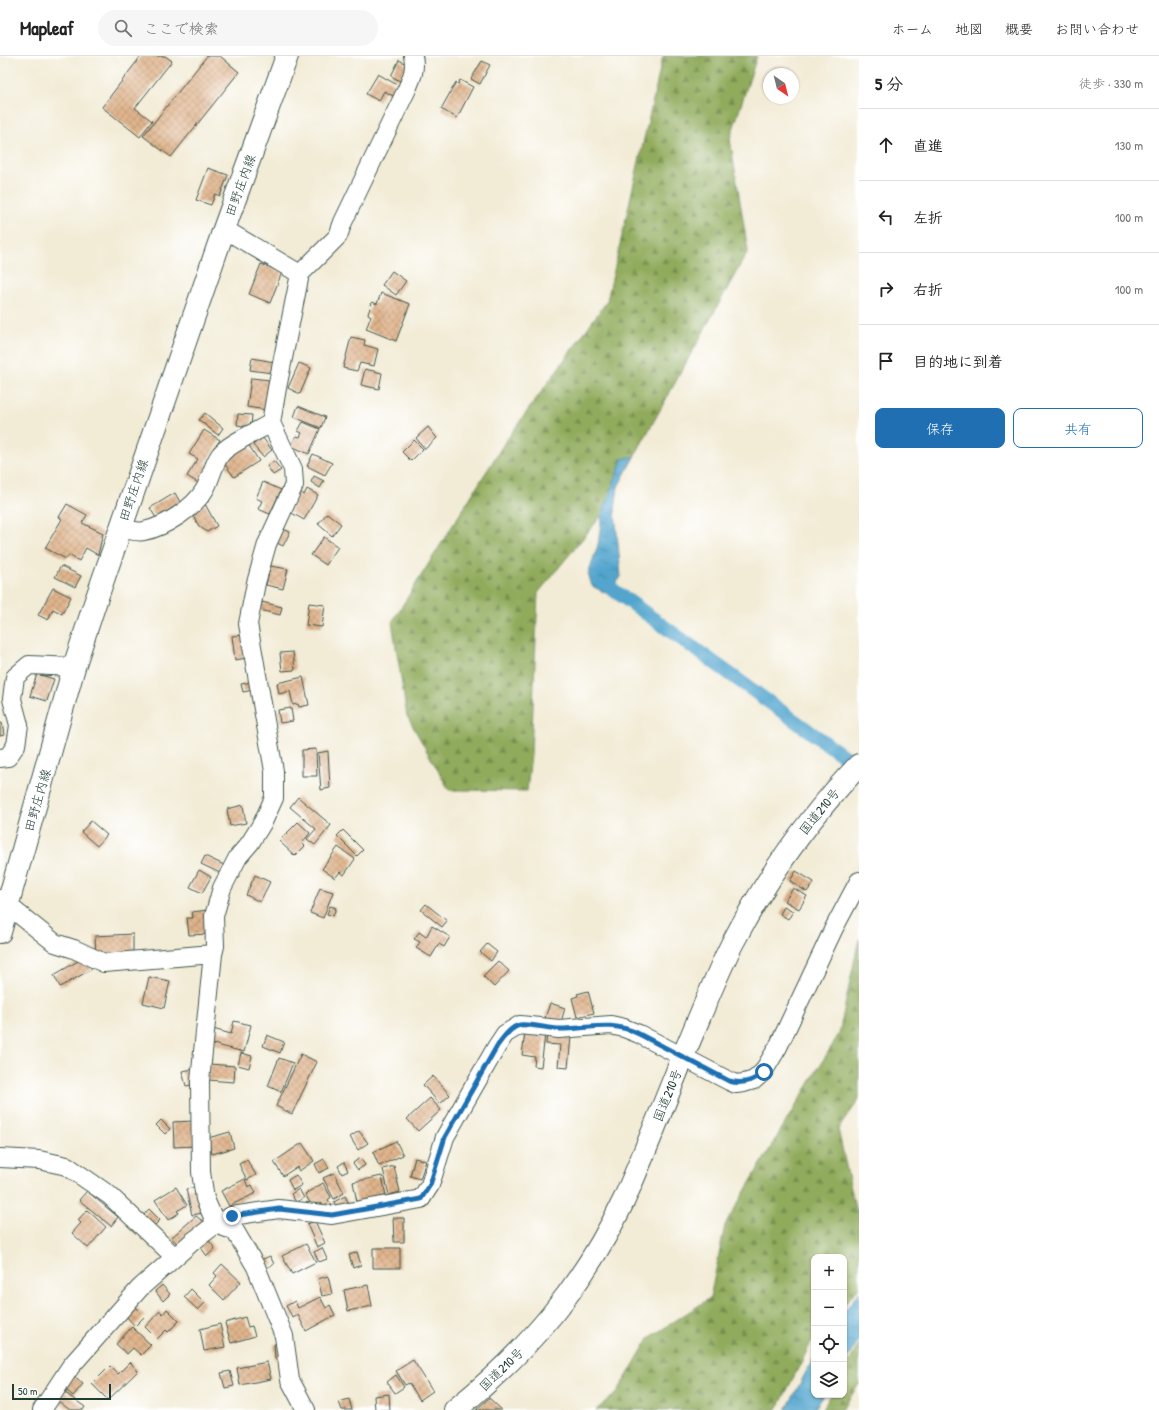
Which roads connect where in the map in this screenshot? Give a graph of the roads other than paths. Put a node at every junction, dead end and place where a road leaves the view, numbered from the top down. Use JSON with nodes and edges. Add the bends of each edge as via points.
{"nodes":[{"id":1,"x":287,"y":56,"type":"edge"},
{"id":2,"x":412,"y":56,"type":"edge"},
{"id":3,"x":224,"y":229,"type":"junction"},
{"id":4,"x":300,"y":274,"type":"junction"},
{"id":5,"x":271,"y":423,"type":"junction"},
{"id":6,"x":120,"y":527,"type":"junction"},
{"id":7,"x":74,"y":667,"type":"junction"},
{"id":8,"x":0,"y":758,"type":"edge"},
{"id":9,"x":859,"y":765,"type":"edge"},
{"id":10,"x":859,"y":881,"type":"edge"},
{"id":11,"x":4,"y":902,"type":"edge"},
{"id":12,"x":0,"y":932,"type":"edge"},
{"id":13,"x":213,"y":954,"type":"junction"},
{"id":14,"x":683,"y":1058,"type":"junction"},
{"id":15,"x":0,"y":1158,"type":"edge"},
{"id":16,"x":216,"y":1224,"type":"junction"},
{"id":17,"x":175,"y":1257,"type":"junction"},
{"id":18,"x":42,"y":1410,"type":"edge"},
{"id":19,"x":306,"y":1410,"type":"edge"},
{"id":20,"x":455,"y":1410,"type":"edge"}],
"edges":[{"from":1,"to":3,"type":"main road","name":"田野庄内線"},
{"from":2,"to":4,"type":"street","via":[[414,72],[338,236]]},
{"from":3,"to":4,"type":"street"},
{"from":3,"to":6,"type":"main road","name":"田野庄内線"},
{"from":4,"to":5,"type":"street"},
{"from":5,"to":6,"type":"street","via":[[232,444],[220,455],[205,490],[191,507],[163,524],[143,532]]},
{"from":5,"to":13,"type":"street","via":[[293,469],[294,484],[267,544],[248,624],[274,771],[274,798],[263,822],[238,857],[222,888],[214,916]]},
{"from":6,"to":7,"type":"main road","name":"田野庄内線"},
{"from":7,"to":8,"type":"street","via":[[29,665],[15,677],[12,699],[19,726],[16,745],[8,757]]},
{"from":7,"to":11,"type":"main road","name":"田野庄内線"},
{"from":9,"to":14,"type":"main road","name":"国道210号","via":[[799,836],[746,918],[718,974]]},
{"from":10,"to":14,"type":"street","via":[[764,1072],[758,1077],[736,1084]]},
{"from":11,"to":12,"type":"main road","name":"田野庄内線"},
{"from":11,"to":13,"type":"street","via":[[55,943],[104,962]]},
{"from":13,"to":16,"type":"street","via":[[200,1081],[201,1172],[205,1199]]},
{"from":14,"to":16,"type":"street","via":[[624,1028],[611,1026],[559,1029],[520,1025],[505,1034],[445,1137],[430,1185],[421,1199],[332,1215],[279,1209],[232,1216]]},
{"from":14,"to":20,"type":"main road","name":"国道210号","via":[[614,1222],[585,1270],[530,1340],[488,1382]]},
{"from":15,"to":17,"type":"street","via":[[39,1160],[67,1166],[109,1195]]},
{"from":16,"to":17,"type":"street"},
{"from":16,"to":19,"type":"street","via":[[235,1231],[256,1267],[284,1336],[290,1380]]},
{"from":17,"to":18,"type":"street","via":[[140,1288],[71,1366]]}]}
